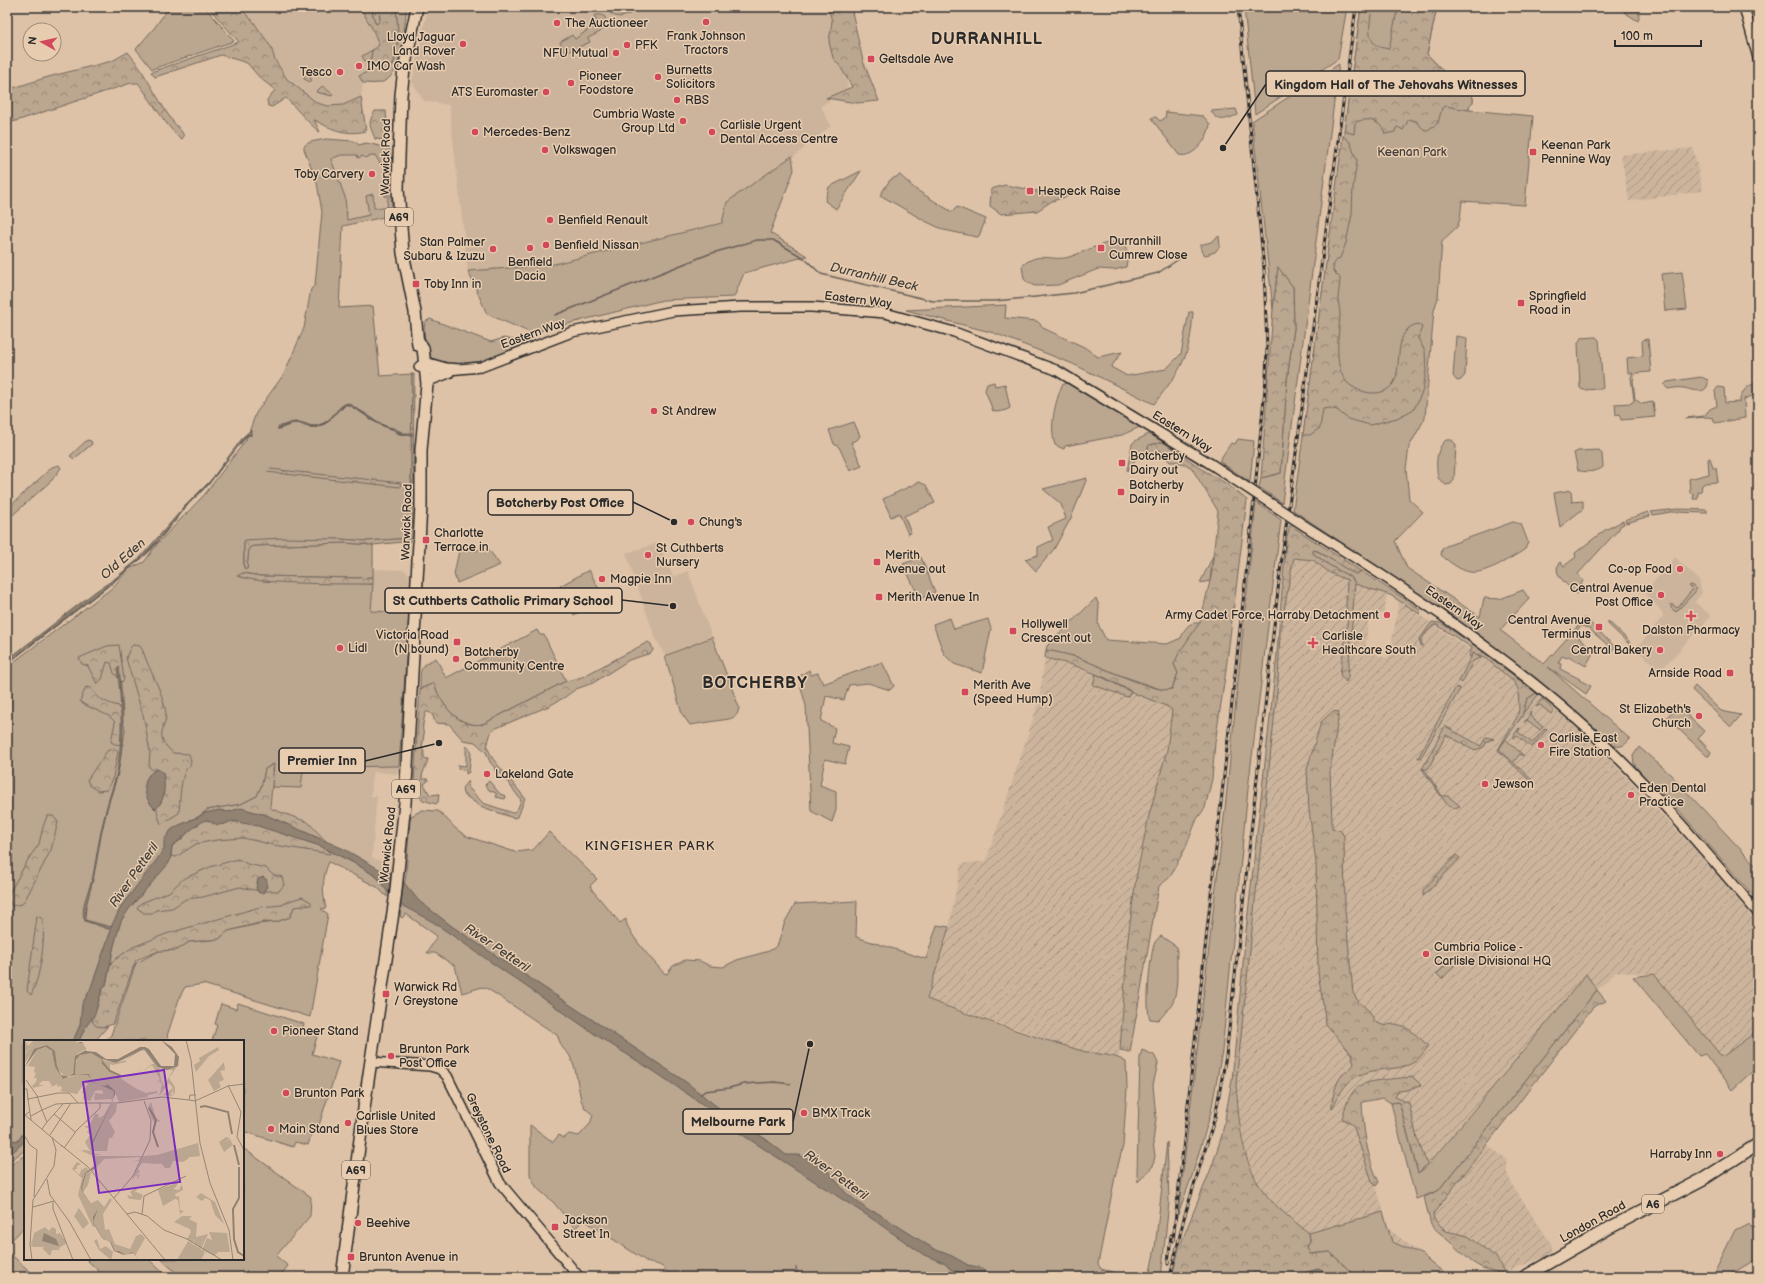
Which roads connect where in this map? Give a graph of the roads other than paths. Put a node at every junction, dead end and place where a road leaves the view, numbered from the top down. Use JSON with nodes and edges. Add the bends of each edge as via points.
{"nodes":[{"id":1,"x":417,"y":7,"type":"edge"},
{"id":2,"x":1744,"y":7,"type":"edge"},
{"id":3,"x":1758,"y":58,"type":"edge"},
{"id":4,"x":424,"y":366,"type":"junction"},
{"id":5,"x":460,"y":369,"type":"junction"},
{"id":6,"x":427,"y":385,"type":"junction"},
{"id":7,"x":423,"y":412,"type":"junction"},
{"id":8,"x":1758,"y":913,"type":"edge"},
{"id":9,"x":371,"y":1062,"type":"junction"},
{"id":10,"x":1758,"y":1144,"type":"edge"},
{"id":11,"x":342,"y":1277,"type":"edge"},
{"id":12,"x":579,"y":1277,"type":"edge"},
{"id":13,"x":1524,"y":1277,"type":"edge"}],
"edges":[{"from":1,"to":4,"type":"main road","name":"Warwick Road","number":"A69","via":[[401,95],[398,189],[403,253],[415,312],[417,339],[423,348]]},
{"from":2,"to":3,"type":"street"},
{"from":4,"to":5,"type":"street","name":"Eastern Way"},
{"from":4,"to":6,"type":"main road","name":"Warwick Road","number":"A69"},
{"from":4,"to":7,"type":"main road","name":"Warwick Road","number":"A69"},
{"from":5,"to":6,"type":"street","name":"Eastern Way","via":[[430,380]]},
{"from":5,"to":8,"type":"street","name":"Eastern Way","bridge":true,"via":[[481,367],[572,332],[673,311],[741,307],[812,307],[884,313],[954,332],[1056,370],[1211,464],[1444,615],[1491,649],[1570,714],[1619,759]]},
{"from":6,"to":7,"type":"main road","name":"Warwick Road","number":"A69"},
{"from":7,"to":9,"type":"main road","name":"Warwick Road","number":"A69","via":[[417,599],[406,803]]},
{"from":9,"to":11,"type":"main road","name":"Warwick Road","number":"A69"},
{"from":9,"to":12,"type":"street","name":"Greystone Road","via":[[430,1066],[447,1076],[500,1183]]},
{"from":10,"to":13,"type":"main road","name":"London Road","number":"A6","via":[[1705,1178],[1611,1227]]}]}
